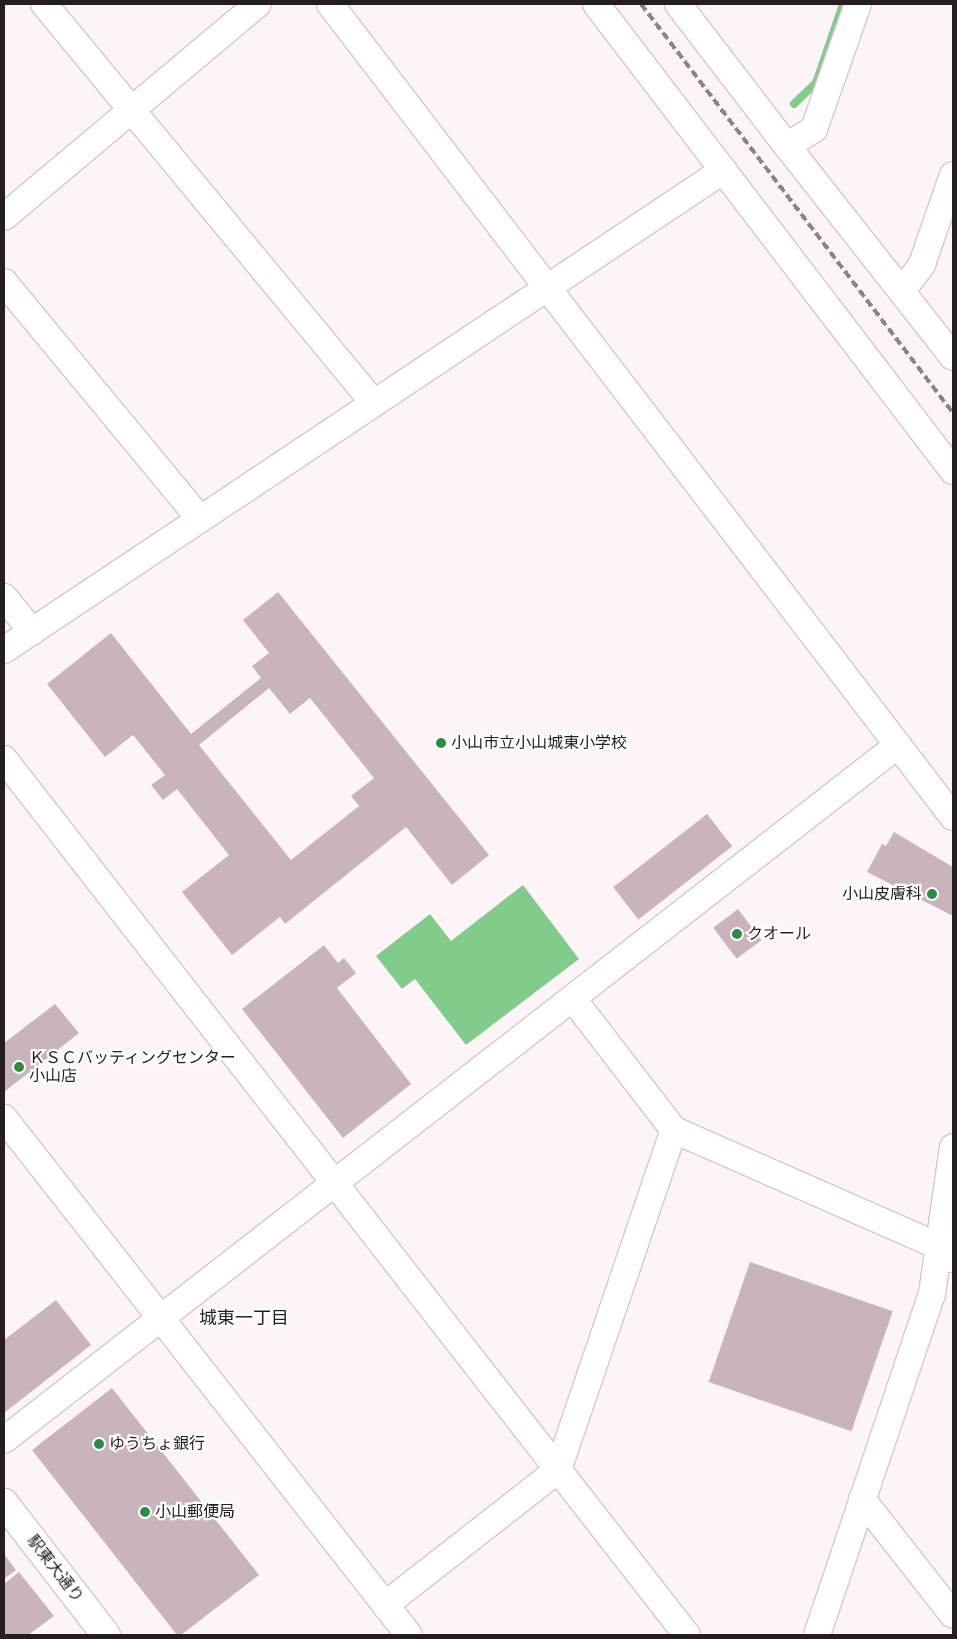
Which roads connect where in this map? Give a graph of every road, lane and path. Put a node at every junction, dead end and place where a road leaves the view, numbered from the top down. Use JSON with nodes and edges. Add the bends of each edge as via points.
{"nodes":[{"id":1,"x":44,"y":4,"type":"edge"},
{"id":2,"x":258,"y":4,"type":"edge"},
{"id":3,"x":330,"y":4,"type":"edge"},
{"id":4,"x":596,"y":4,"type":"edge"},
{"id":5,"x":678,"y":4,"type":"edge"},
{"id":6,"x":858,"y":4,"type":"edge"},
{"id":7,"x":132,"y":109,"type":"junction"},
{"id":8,"x":787,"y":146,"type":"junction"},
{"id":9,"x":724,"y":170,"type":"junction"},
{"id":10,"x":953,"y":174,"type":"edge"},
{"id":11,"x":4,"y":217,"type":"edge"},
{"id":12,"x":4,"y":282,"type":"edge"},
{"id":13,"x":549,"y":287,"type":"junction"},
{"id":14,"x":902,"y":292,"type":"junction"},
{"id":15,"x":953,"y":357,"type":"edge"},
{"id":16,"x":374,"y":404,"type":"junction"},
{"id":17,"x":953,"y":471,"type":"edge"},
{"id":18,"x":200,"y":519,"type":"junction"},
{"id":19,"x":4,"y":597,"type":"edge"},
{"id":20,"x":32,"y":632,"type":"junction"},
{"id":21,"x":4,"y":650,"type":"edge"},
{"id":22,"x":898,"y":745,"type":"junction"},
{"id":23,"x":4,"y":759,"type":"edge"},
{"id":24,"x":953,"y":817,"type":"edge"},
{"id":25,"x":573,"y":999,"type":"junction"},
{"id":26,"x":4,"y":1118,"type":"edge"},
{"id":27,"x":674,"y":1130,"type":"junction"},
{"id":28,"x":953,"y":1147,"type":"edge"},
{"id":29,"x":335,"y":1184,"type":"junction"},
{"id":30,"x":947,"y":1255,"type":"edge"},
{"id":31,"x":162,"y":1318,"type":"junction"},
{"id":32,"x":4,"y":1440,"type":"edge"},
{"id":33,"x":558,"y":1470,"type":"junction"},
{"id":34,"x":862,"y":1498,"type":"junction"},
{"id":35,"x":4,"y":1503,"type":"edge"},
{"id":36,"x":386,"y":1606,"type":"junction"},
{"id":37,"x":953,"y":1614,"type":"edge"},
{"id":38,"x":106,"y":1635,"type":"edge"},
{"id":39,"x":409,"y":1635,"type":"edge"},
{"id":40,"x":687,"y":1635,"type":"edge"},
{"id":41,"x":817,"y":1635,"type":"edge"}],
"edges":[{"from":1,"to":7,"type":"street"},
{"from":2,"to":7,"type":"street"},
{"from":3,"to":13,"type":"street"},
{"from":4,"to":9,"type":"street"},
{"from":5,"to":8,"type":"street"},
{"from":6,"to":8,"type":"street","via":[[814,129]]},
{"from":7,"to":11,"type":"street"},
{"from":7,"to":16,"type":"street"},
{"from":8,"to":14,"type":"street"},
{"from":9,"to":13,"type":"street"},
{"from":9,"to":17,"type":"street"},
{"from":10,"to":14,"type":"street","via":[[922,264]]},
{"from":12,"to":18,"type":"street"},
{"from":13,"to":16,"type":"street"},
{"from":13,"to":22,"type":"street"},
{"from":14,"to":15,"type":"street"},
{"from":16,"to":18,"type":"street"},
{"from":18,"to":20,"type":"street"},
{"from":19,"to":20,"type":"street"},
{"from":20,"to":21,"type":"street"},
{"from":22,"to":24,"type":"street"},
{"from":22,"to":25,"type":"street"},
{"from":23,"to":29,"type":"street"},
{"from":25,"to":27,"type":"street"},
{"from":25,"to":29,"type":"street"},
{"from":26,"to":31,"type":"street"},
{"from":27,"to":30,"type":"street"},
{"from":27,"to":33,"type":"street"},
{"from":28,"to":30,"type":"street"},
{"from":29,"to":31,"type":"street"},
{"from":29,"to":33,"type":"street"},
{"from":30,"to":34,"type":"street"},
{"from":31,"to":32,"type":"street"},
{"from":31,"to":36,"type":"street"},
{"from":33,"to":36,"type":"street"},
{"from":33,"to":40,"type":"street"},
{"from":34,"to":37,"type":"street"},
{"from":34,"to":41,"type":"street"},
{"from":35,"to":38,"type":"street","name":"駅東大通り"},
{"from":36,"to":39,"type":"street"}]}
